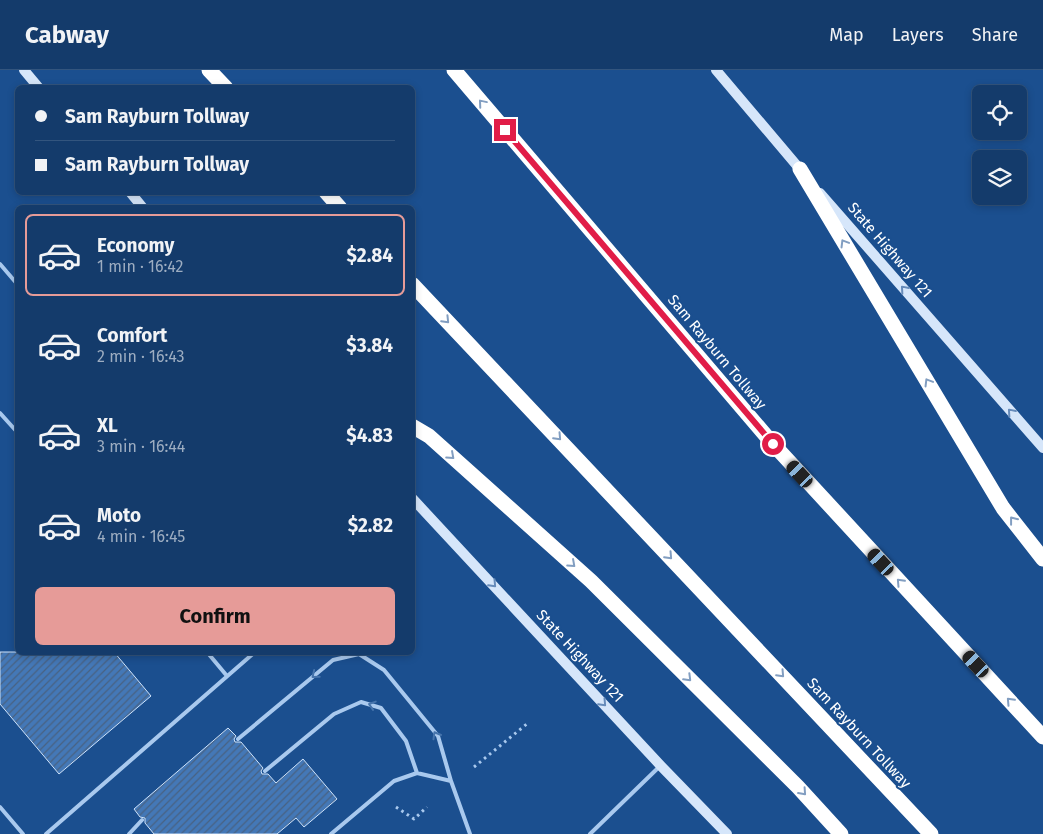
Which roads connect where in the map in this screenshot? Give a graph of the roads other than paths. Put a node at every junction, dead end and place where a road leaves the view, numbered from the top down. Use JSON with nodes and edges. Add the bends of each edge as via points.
{"nodes":[{"id":1,"x":24,"y":70,"type":"edge"},
{"id":2,"x":209,"y":70,"type":"edge"},
{"id":3,"x":454,"y":70,"type":"edge"},
{"id":4,"x":716,"y":70,"type":"edge"},
{"id":5,"x":36,"y":85,"type":"edge"},
{"id":6,"x":223,"y":85,"type":"edge"},
{"id":7,"x":800,"y":169,"type":"junction"},
{"id":8,"x":132,"y":195,"type":"edge"},
{"id":9,"x":329,"y":195,"type":"edge"},
{"id":10,"x":141,"y":205,"type":"edge"},
{"id":11,"x":337,"y":205,"type":"edge"},
{"id":12,"x":0,"y":264,"type":"edge"},
{"id":13,"x":15,"y":282,"type":"edge"},
{"id":14,"x":415,"y":287,"type":"edge"},
{"id":15,"x":0,"y":412,"type":"edge"},
{"id":16,"x":415,"y":428,"type":"edge"},
{"id":17,"x":15,"y":430,"type":"edge"},
{"id":18,"x":1043,"y":448,"type":"edge"},
{"id":19,"x":415,"y":501,"type":"edge"},
{"id":20,"x":1043,"y":559,"type":"edge"},
{"id":21,"x":210,"y":655,"type":"edge"},
{"id":22,"x":252,"y":655,"type":"edge"},
{"id":23,"x":355,"y":655,"type":"edge"},
{"id":24,"x":361,"y":655,"type":"edge"},
{"id":25,"x":228,"y":676,"type":"junction"},
{"id":26,"x":1043,"y":737,"type":"edge"},
{"id":27,"x":238,"y":738,"type":"dead end"},
{"id":28,"x":661,"y":766,"type":"junction"},
{"id":29,"x":265,"y":771,"type":"dead end"},
{"id":30,"x":417,"y":773,"type":"junction"},
{"id":31,"x":450,"y":781,"type":"junction"},
{"id":32,"x":0,"y":807,"type":"edge"},
{"id":33,"x":142,"y":820,"type":"dead end"},
{"id":34,"x":23,"y":834,"type":"edge"},
{"id":35,"x":46,"y":834,"type":"edge"},
{"id":36,"x":129,"y":834,"type":"edge"},
{"id":37,"x":331,"y":834,"type":"edge"},
{"id":38,"x":470,"y":834,"type":"edge"},
{"id":39,"x":590,"y":834,"type":"edge"},
{"id":40,"x":727,"y":834,"type":"edge"},
{"id":41,"x":841,"y":834,"type":"edge"},
{"id":42,"x":931,"y":834,"type":"edge"}],
"edges":[{"from":1,"to":5,"type":"main road"},
{"from":2,"to":6,"type":"highway"},
{"from":26,"to":3,"type":"highway","name":"Sam Rayburn Tollway","one_way":true,"via":[[773,444]]},
{"from":4,"to":7,"type":"main road","name":"State Highway 121"},
{"from":18,"to":7,"type":"main road","name":"State Highway 121","one_way":true},
{"from":20,"to":7,"type":"highway","one_way":true,"via":[[1003,508]]},
{"from":8,"to":10,"type":"main road"},
{"from":9,"to":11,"type":"highway"},
{"from":12,"to":13,"type":"lane"},
{"from":14,"to":42,"type":"highway","name":"Sam Rayburn Tollway","one_way":true},
{"from":15,"to":17,"type":"lane"},
{"from":16,"to":41,"type":"highway","one_way":true,"via":[[591,581]]},
{"from":19,"to":28,"type":"main road","name":"State Highway 121","one_way":true},
{"from":21,"to":25,"type":"lane"},
{"from":22,"to":25,"type":"lane"},
{"from":23,"to":27,"type":"lane","one_way":true,"via":[[333,660]]},
{"from":31,"to":24,"type":"lane","one_way":true,"via":[[438,736],[384,670]]},
{"from":25,"to":35,"type":"lane"},
{"from":28,"to":39,"type":"lane"},
{"from":28,"to":40,"type":"main road","name":"State Highway 121"},
{"from":30,"to":29,"type":"lane","one_way":true,"via":[[406,741],[381,708],[361,702],[334,714]]},
{"from":30,"to":31,"type":"lane"},
{"from":30,"to":37,"type":"lane","via":[[394,782]]},
{"from":31,"to":38,"type":"lane"},
{"from":32,"to":34,"type":"lane"},
{"from":33,"to":36,"type":"lane"}]}
